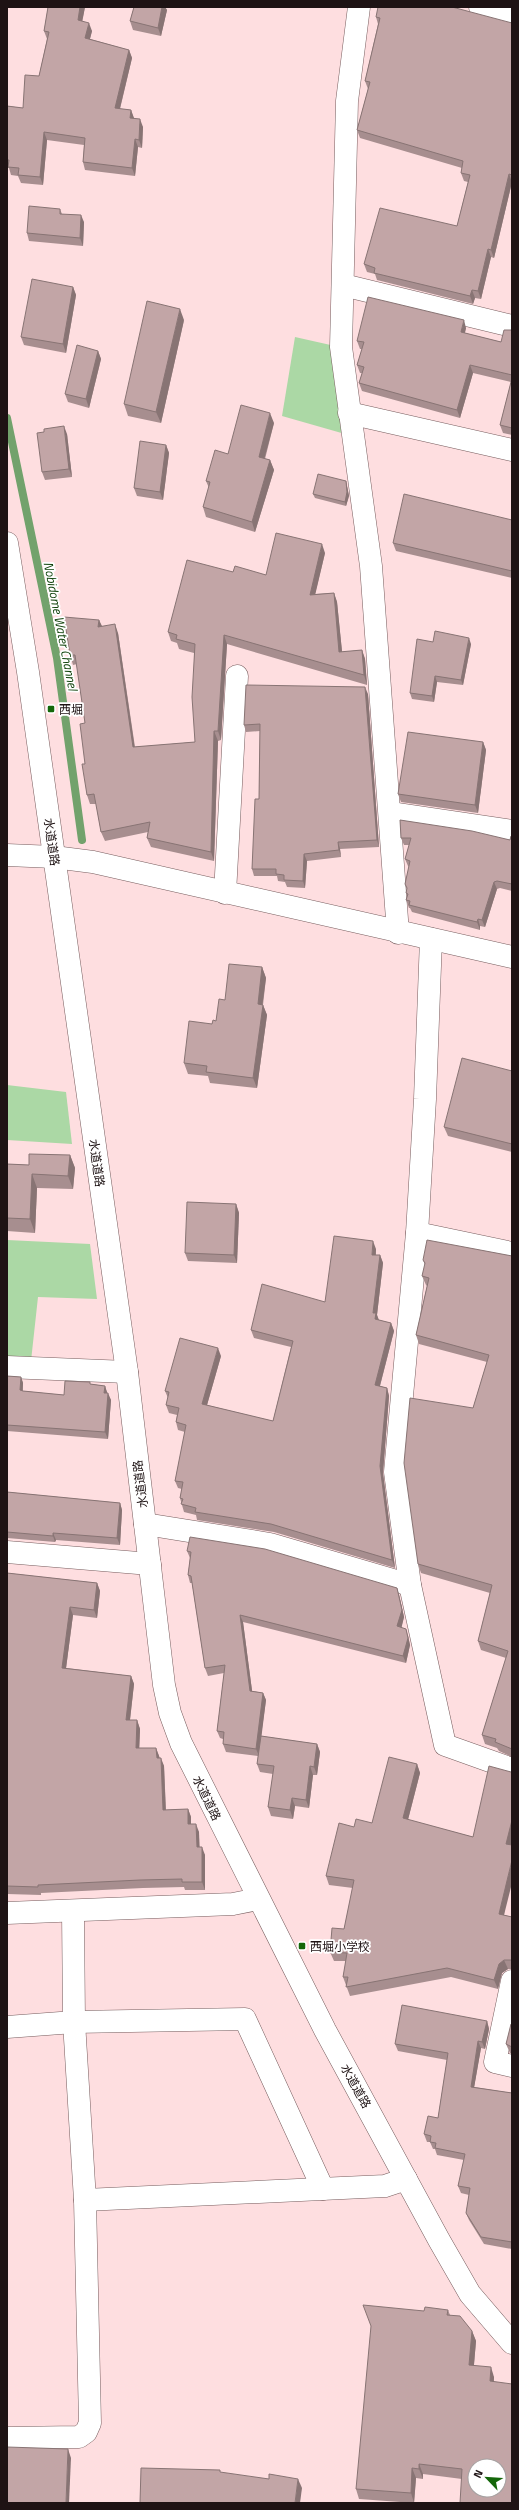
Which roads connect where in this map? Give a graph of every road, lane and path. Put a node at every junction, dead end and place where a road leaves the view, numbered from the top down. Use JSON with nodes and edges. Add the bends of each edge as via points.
{"nodes":[{"id":1,"x":359,"y":7,"type":"edge"},
{"id":2,"x":480,"y":7,"type":"edge"},
{"id":3,"x":512,"y":14,"type":"edge"},
{"id":4,"x":343,"y":284,"type":"junction"},
{"id":5,"x":512,"y":326,"type":"edge"},
{"id":6,"x":349,"y":413,"type":"junction"},
{"id":7,"x":512,"y":450,"type":"edge"},
{"id":8,"x":7,"y":543,"type":"edge"},
{"id":9,"x":237,"y":676,"type":"dead end"},
{"id":10,"x":390,"y":813,"type":"junction"},
{"id":11,"x":512,"y":831,"type":"edge"},
{"id":12,"x":7,"y":855,"type":"edge"},
{"id":13,"x":54,"y":858,"type":"junction"},
{"id":14,"x":225,"y":894,"type":"junction"},
{"id":15,"x":398,"y":933,"type":"junction"},
{"id":16,"x":431,"y":939,"type":"junction"},
{"id":17,"x":512,"y":957,"type":"edge"},
{"id":18,"x":417,"y":1233,"type":"junction"},
{"id":19,"x":512,"y":1253,"type":"edge"},
{"id":20,"x":7,"y":1367,"type":"edge"},
{"id":21,"x":127,"y":1372,"type":"junction"},
{"id":22,"x":144,"y":1524,"type":"junction"},
{"id":23,"x":7,"y":1552,"type":"edge"},
{"id":24,"x":150,"y":1564,"type":"junction"},
{"id":25,"x":410,"y":1585,"type":"junction"},
{"id":26,"x":512,"y":1769,"type":"edge"},
{"id":27,"x":258,"y":1899,"type":"junction"},
{"id":28,"x":73,"y":1910,"type":"junction"},
{"id":29,"x":7,"y":1913,"type":"edge"},
{"id":30,"x":512,"y":1982,"type":"edge"},
{"id":31,"x":74,"y":2022,"type":"junction"},
{"id":32,"x":7,"y":2027,"type":"edge"},
{"id":33,"x":512,"y":2066,"type":"edge"},
{"id":34,"x":406,"y":2179,"type":"junction"},
{"id":35,"x":323,"y":2190,"type":"junction"},
{"id":36,"x":85,"y":2200,"type":"junction"},
{"id":37,"x":512,"y":2343,"type":"edge"},
{"id":38,"x":7,"y":2438,"type":"edge"}],
"edges":[{"from":1,"to":4,"type":"street","via":[[347,101]]},
{"from":2,"to":3,"type":"street"},
{"from":4,"to":5,"type":"street"},
{"from":4,"to":6,"type":"street","via":[[341,347]]},
{"from":6,"to":7,"type":"street"},
{"from":6,"to":10,"type":"street","via":[[371,566]]},
{"from":8,"to":13,"type":"street","name":"水道道路"},
{"from":9,"to":14,"type":"street"},
{"from":10,"to":11,"type":"street"},
{"from":10,"to":15,"type":"street"},
{"from":12,"to":13,"type":"street"},
{"from":13,"to":14,"type":"street","via":[[93,862]]},
{"from":13,"to":21,"type":"street","name":"水道道路"},
{"from":14,"to":15,"type":"street"},
{"from":15,"to":16,"type":"street"},
{"from":16,"to":17,"type":"street"},
{"from":16,"to":18,"type":"street"},
{"from":18,"to":19,"type":"street"},
{"from":18,"to":25,"type":"street","via":[[395,1472]]},
{"from":20,"to":21,"type":"street"},
{"from":21,"to":22,"type":"street","name":"水道道路"},
{"from":22,"to":24,"type":"street","name":"水道道路"},
{"from":22,"to":25,"type":"street","via":[[270,1544]]},
{"from":23,"to":24,"type":"street"},
{"from":24,"to":27,"type":"street","name":"水道道路","via":[[164,1685],[170,1713],[203,1789]]},
{"from":25,"to":26,"type":"street","via":[[445,1745]]},
{"from":27,"to":28,"type":"street","via":[[233,1904]]},
{"from":27,"to":34,"type":"street","name":"水道道路"},
{"from":28,"to":29,"type":"street"},
{"from":28,"to":31,"type":"street"},
{"from":30,"to":33,"type":"street","via":[[495,2062]]},
{"from":31,"to":32,"type":"street"},
{"from":31,"to":35,"type":"street","via":[[245,2019]]},
{"from":31,"to":36,"type":"street"},
{"from":34,"to":35,"type":"street","via":[[385,2186]]},
{"from":34,"to":37,"type":"street","name":"水道道路","via":[[470,2294]]},
{"from":35,"to":36,"type":"street"},
{"from":36,"to":38,"type":"street","via":[[90,2423],[86,2432],[79,2437]]}]}
